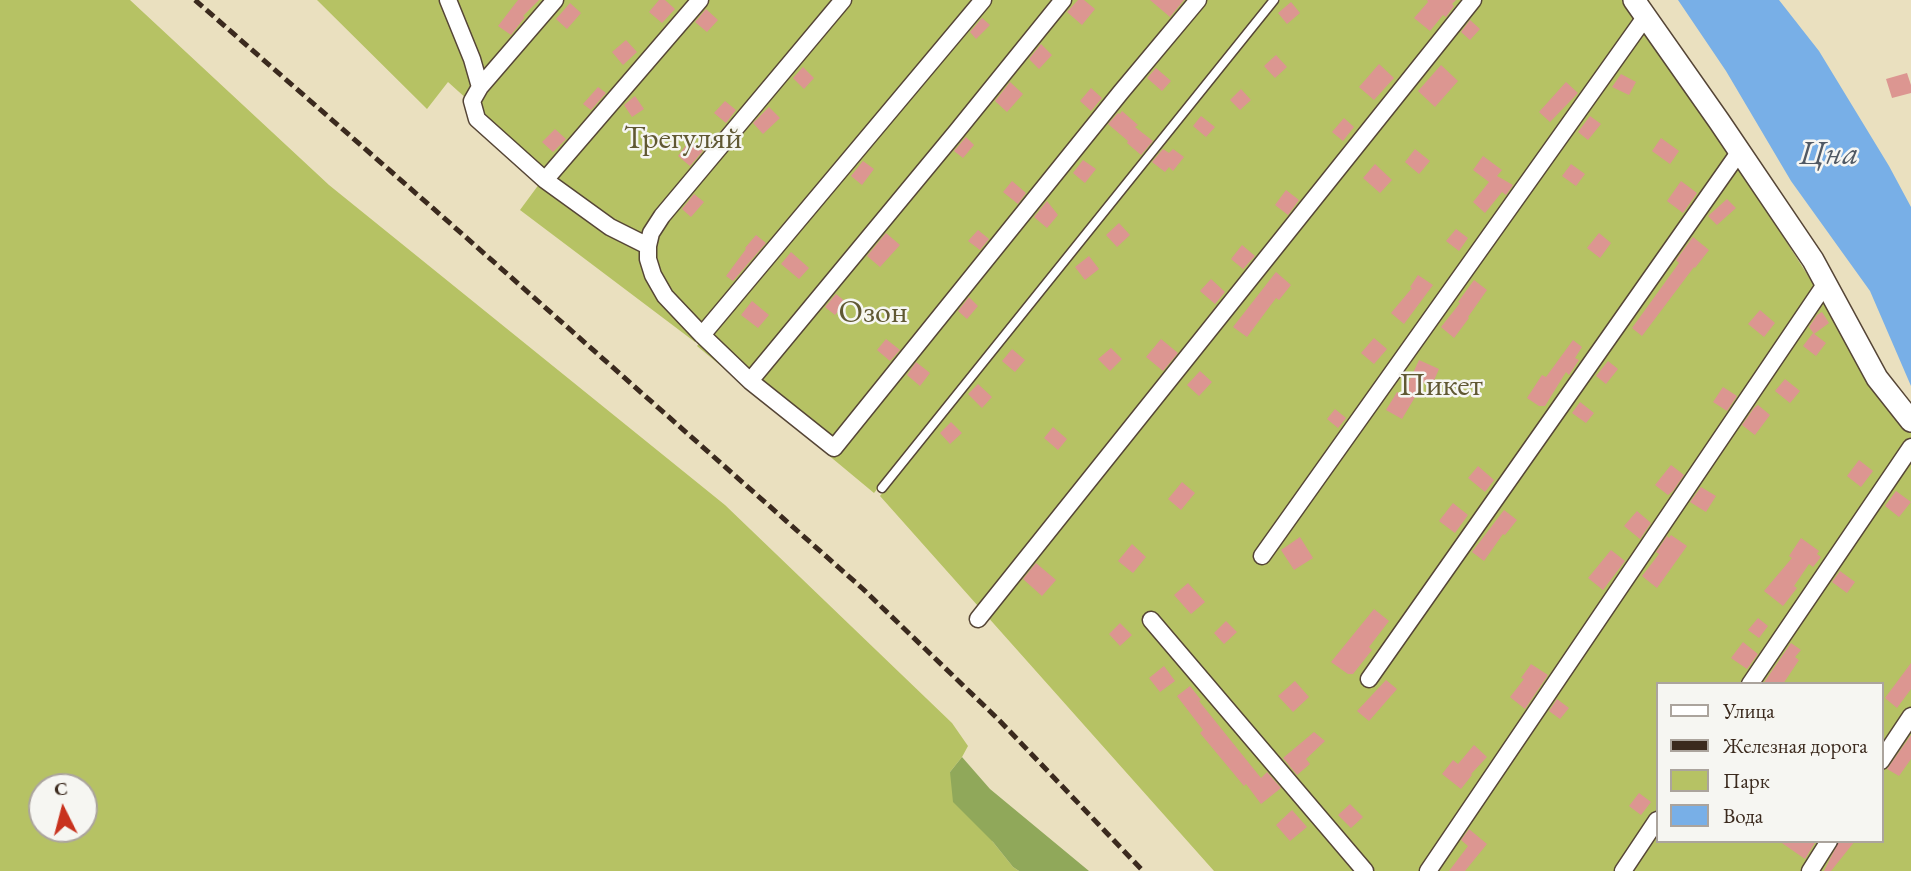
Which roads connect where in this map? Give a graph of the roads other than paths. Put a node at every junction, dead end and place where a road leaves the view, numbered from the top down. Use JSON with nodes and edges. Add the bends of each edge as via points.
{"nodes":[{"id":1,"x":448,"y":0,"type":"edge"},
{"id":2,"x":555,"y":0,"type":"edge"},
{"id":3,"x":700,"y":0,"type":"edge"},
{"id":4,"x":843,"y":0,"type":"edge"},
{"id":5,"x":983,"y":0,"type":"edge"},
{"id":6,"x":1063,"y":0,"type":"edge"},
{"id":7,"x":1198,"y":0,"type":"edge"},
{"id":8,"x":1274,"y":0,"type":"edge"},
{"id":9,"x":1473,"y":0,"type":"edge"},
{"id":10,"x":1640,"y":8,"type":"edge"},
{"id":11,"x":480,"y":87,"type":"junction"},
{"id":12,"x":1740,"y":151,"type":"junction"},
{"id":13,"x":545,"y":180,"type":"junction"},
{"id":14,"x":648,"y":246,"type":"junction"},
{"id":15,"x":1826,"y":283,"type":"junction"},
{"id":16,"x":702,"y":335,"type":"junction"},
{"id":17,"x":750,"y":381,"type":"junction"},
{"id":18,"x":1911,"y":421,"type":"edge"},
{"id":19,"x":1911,"y":447,"type":"edge"},
{"id":20,"x":881,"y":488,"type":"dead end"},
{"id":21,"x":1262,"y":556,"type":"dead end"},
{"id":22,"x":978,"y":619,"type":"dead end"},
{"id":23,"x":1151,"y":620,"type":"dead end"},
{"id":24,"x":1369,"y":679,"type":"dead end"},
{"id":25,"x":1751,"y":682,"type":"edge"},
{"id":26,"x":1911,"y":716,"type":"edge"},
{"id":27,"x":1883,"y":758,"type":"edge"},
{"id":28,"x":1656,"y":822,"type":"edge"},
{"id":29,"x":1828,"y":843,"type":"edge"},
{"id":30,"x":1365,"y":871,"type":"edge"},
{"id":31,"x":1428,"y":871,"type":"edge"},
{"id":32,"x":1623,"y":871,"type":"edge"},
{"id":33,"x":1810,"y":871,"type":"edge"}],
"edges":[{"from":1,"to":11,"type":"street"},
{"from":2,"to":11,"type":"street"},
{"from":3,"to":13,"type":"street"},
{"from":4,"to":14,"type":"street","via":[[662,216]]},
{"from":5,"to":16,"type":"street"},
{"from":6,"to":17,"type":"street"},
{"from":7,"to":17,"type":"street","via":[[834,448]]},
{"from":8,"to":20,"type":"lane"},
{"from":9,"to":22,"type":"street"},
{"from":10,"to":12,"type":"street"},
{"from":10,"to":21,"type":"street"},
{"from":11,"to":13,"type":"street","via":[[472,101],[477,119]]},
{"from":12,"to":15,"type":"street"},
{"from":12,"to":24,"type":"street"},
{"from":13,"to":14,"type":"street","via":[[610,227]]},
{"from":14,"to":16,"type":"street","via":[[653,275],[665,296]]},
{"from":15,"to":18,"type":"street","via":[[1877,379]]},
{"from":15,"to":31,"type":"street"},
{"from":16,"to":17,"type":"street"},
{"from":19,"to":25,"type":"street"},
{"from":23,"to":30,"type":"street"},
{"from":26,"to":27,"type":"street"},
{"from":28,"to":32,"type":"street"},
{"from":29,"to":33,"type":"street"}]}
